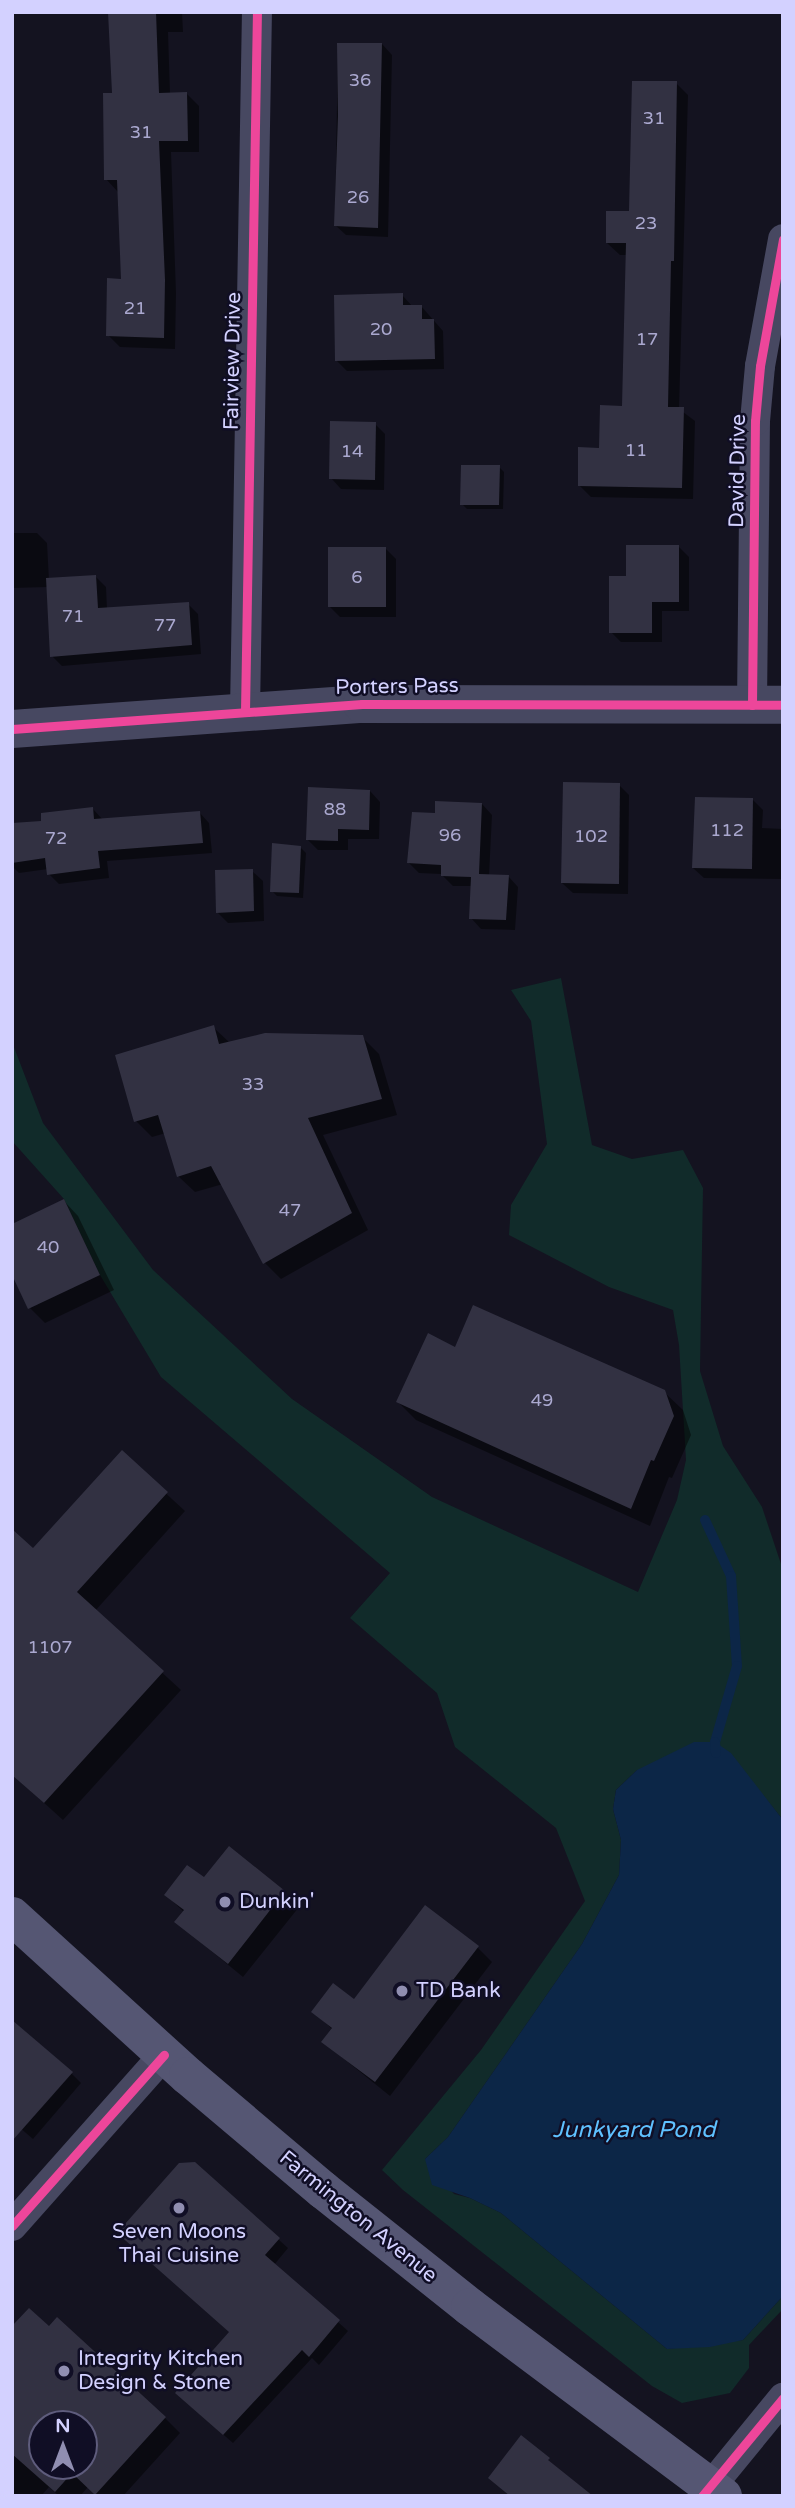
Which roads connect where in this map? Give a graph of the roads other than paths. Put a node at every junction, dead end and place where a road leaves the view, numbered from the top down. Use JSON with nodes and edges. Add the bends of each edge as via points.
{"nodes":[{"id":1,"x":257,"y":12,"type":"edge"},
{"id":2,"x":783,"y":239,"type":"edge"},
{"id":3,"x":767,"y":705,"type":"edge"},
{"id":4,"x":245,"y":711,"type":"junction"},
{"id":5,"x":12,"y":729,"type":"edge"},
{"id":6,"x":12,"y":1916,"type":"edge"},
{"id":7,"x":164,"y":2055,"type":"junction"},
{"id":8,"x":12,"y":2226,"type":"edge"},
{"id":9,"x":783,"y":2398,"type":"edge"},
{"id":10,"x":712,"y":2492,"type":"edge"}],
"edges":[{"from":1,"to":4,"type":"street","name":"Fairview Drive"},
{"from":2,"to":3,"type":"street","name":"David Drive","via":[[755,421]]},
{"from":3,"to":4,"type":"street","name":"Porters Pass","via":[[362,704]]},
{"from":4,"to":5,"type":"street","name":"Porters Pass"},
{"from":6,"to":7,"type":"main road","name":"Farmington Avenue"},
{"from":7,"to":8,"type":"street"},
{"from":7,"to":10,"type":"main road","name":"Farmington Avenue","via":[[459,2299]]},
{"from":9,"to":10,"type":"street"}]}
